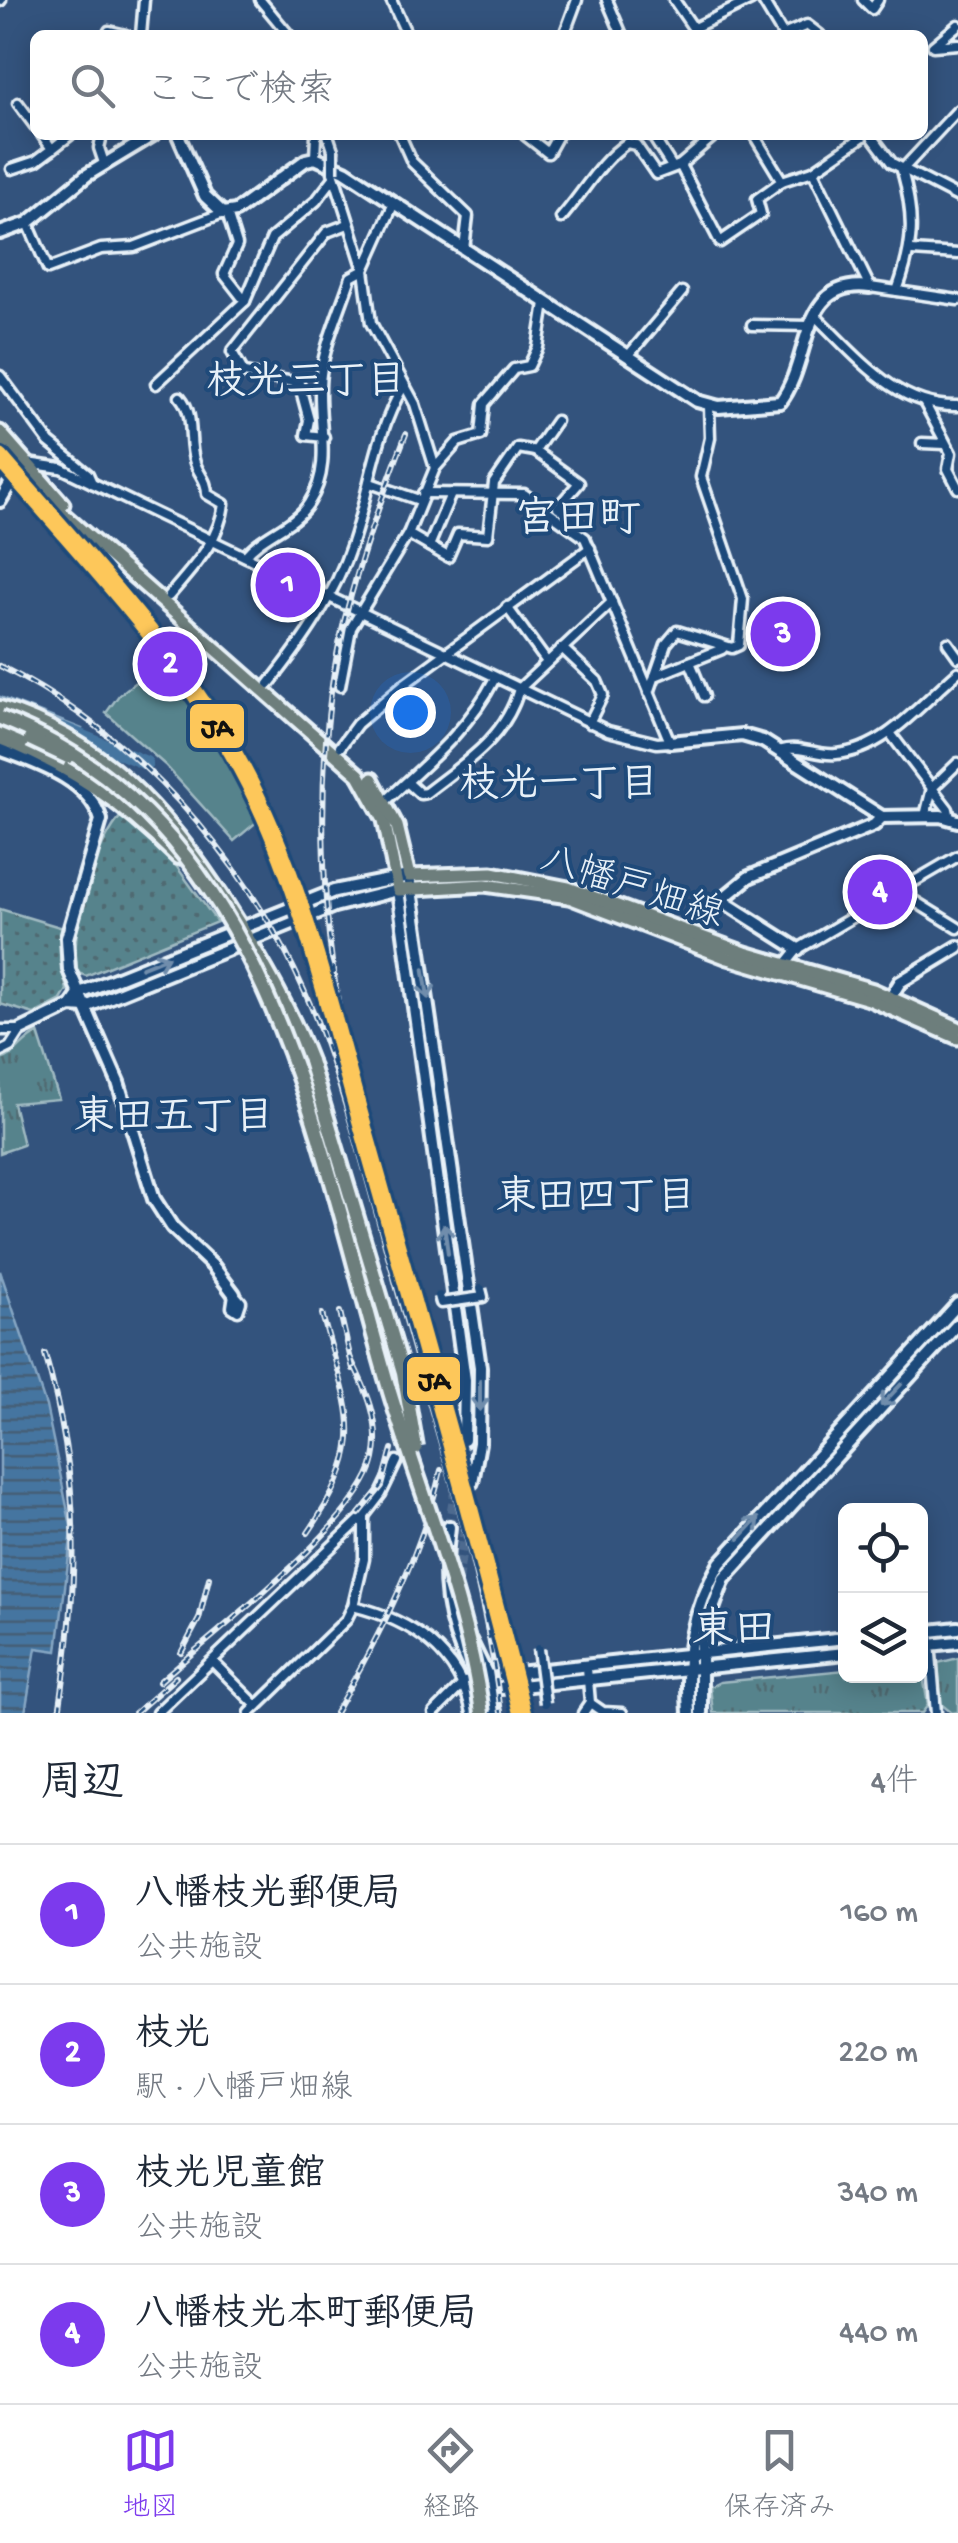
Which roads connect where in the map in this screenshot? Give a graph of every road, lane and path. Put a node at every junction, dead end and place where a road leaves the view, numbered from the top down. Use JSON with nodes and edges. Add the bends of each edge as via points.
{"nodes":[{"id":1,"x":143,"y":0,"type":"edge"},
{"id":2,"x":260,"y":0,"type":"edge"},
{"id":3,"x":392,"y":0,"type":"edge"},
{"id":4,"x":577,"y":0,"type":"edge"},
{"id":5,"x":607,"y":0,"type":"edge"},
{"id":6,"x":674,"y":0,"type":"edge"},
{"id":7,"x":751,"y":0,"type":"edge"},
{"id":8,"x":762,"y":0,"type":"edge"},
{"id":9,"x":863,"y":0,"type":"edge"},
{"id":10,"x":878,"y":0,"type":"edge"},
{"id":11,"x":958,"y":24,"type":"edge"},
{"id":12,"x":141,"y":30,"type":"edge"},
{"id":13,"x":284,"y":30,"type":"edge"},
{"id":14,"x":405,"y":30,"type":"edge"},
{"id":15,"x":566,"y":30,"type":"edge"},
{"id":16,"x":620,"y":30,"type":"edge"},
{"id":17,"x":695,"y":30,"type":"edge"},
{"id":18,"x":699,"y":30,"type":"edge"},
{"id":19,"x":780,"y":30,"type":"edge"},
{"id":20,"x":958,"y":44,"type":"edge"},
{"id":21,"x":18,"y":103,"type":"dead end"},
{"id":22,"x":958,"y":110,"type":"edge"},
{"id":23,"x":30,"y":119,"type":"edge"},
{"id":24,"x":46,"y":140,"type":"edge"},
{"id":25,"x":64,"y":140,"type":"edge"},
{"id":26,"x":93,"y":140,"type":"edge"},
{"id":27,"x":101,"y":140,"type":"edge"},
{"id":28,"x":143,"y":140,"type":"edge"},
{"id":29,"x":180,"y":140,"type":"edge"},
{"id":30,"x":316,"y":140,"type":"edge"},
{"id":31,"x":330,"y":140,"type":"edge"},
{"id":32,"x":402,"y":140,"type":"edge"},
{"id":33,"x":531,"y":140,"type":"edge"},
{"id":34,"x":555,"y":140,"type":"edge"},
{"id":35,"x":656,"y":140,"type":"edge"},
{"id":36,"x":694,"y":140,"type":"edge"},
{"id":37,"x":709,"y":140,"type":"edge"},
{"id":38,"x":757,"y":140,"type":"edge"},
{"id":39,"x":860,"y":140,"type":"edge"},
{"id":40,"x":873,"y":140,"type":"edge"},
{"id":41,"x":99,"y":148,"type":"junction"},
{"id":42,"x":699,"y":148,"type":"junction"},
{"id":43,"x":52,"y":149,"type":"junction"},
{"id":44,"x":315,"y":158,"type":"junction"},
{"id":45,"x":104,"y":163,"type":"junction"},
{"id":46,"x":675,"y":165,"type":"junction"},
{"id":47,"x":12,"y":169,"type":"dead end"},
{"id":48,"x":902,"y":170,"type":"junction"},
{"id":49,"x":813,"y":171,"type":"junction"},
{"id":50,"x":333,"y":176,"type":"junction"},
{"id":51,"x":782,"y":181,"type":"junction"},
{"id":52,"x":958,"y":197,"type":"edge"},
{"id":53,"x":394,"y":204,"type":"junction"},
{"id":54,"x":225,"y":213,"type":"junction"},
{"id":55,"x":561,"y":218,"type":"dead end"},
{"id":56,"x":28,"y":223,"type":"junction"},
{"id":57,"x":348,"y":224,"type":"junction"},
{"id":58,"x":0,"y":233,"type":"edge"},
{"id":59,"x":464,"y":249,"type":"junction"},
{"id":60,"x":912,"y":251,"type":"junction"},
{"id":61,"x":958,"y":254,"type":"edge"},
{"id":62,"x":364,"y":270,"type":"junction"},
{"id":63,"x":870,"y":287,"type":"junction"},
{"id":64,"x":897,"y":291,"type":"junction"},
{"id":65,"x":682,"y":292,"type":"dead end"},
{"id":66,"x":958,"y":300,"type":"edge"},
{"id":67,"x":245,"y":301,"type":"junction"},
{"id":68,"x":545,"y":302,"type":"junction"},
{"id":69,"x":813,"y":321,"type":"junction"},
{"id":70,"x":752,"y":324,"type":"dead end"},
{"id":71,"x":628,"y":356,"type":"junction"},
{"id":72,"x":0,"y":376,"type":"edge"},
{"id":73,"x":156,"y":384,"type":"dead end"},
{"id":74,"x":403,"y":388,"type":"junction"},
{"id":75,"x":180,"y":397,"type":"dead end"},
{"id":76,"x":925,"y":404,"type":"junction"},
{"id":77,"x":709,"y":406,"type":"junction"},
{"id":78,"x":958,"y":406,"type":"edge"},
{"id":79,"x":44,"y":420,"type":"dead end"},
{"id":80,"x":556,"y":421,"type":"dead end"},
{"id":81,"x":35,"y":426,"type":"junction"},
{"id":82,"x":0,"y":432,"type":"edge"},
{"id":83,"x":324,"y":437,"type":"junction"},
{"id":84,"x":922,"y":443,"type":"dead end"},
{"id":85,"x":0,"y":444,"type":"edge"},
{"id":86,"x":946,"y":444,"type":"junction"},
{"id":87,"x":535,"y":451,"type":"junction"},
{"id":88,"x":23,"y":464,"type":"junction"},
{"id":89,"x":436,"y":468,"type":"junction"},
{"id":90,"x":92,"y":483,"type":"junction"},
{"id":91,"x":370,"y":483,"type":"junction"},
{"id":92,"x":958,"y":488,"type":"edge"},
{"id":93,"x":451,"y":494,"type":"junction"},
{"id":94,"x":494,"y":494,"type":"junction"},
{"id":95,"x":421,"y":496,"type":"junction"},
{"id":96,"x":0,"y":501,"type":"edge"},
{"id":97,"x":576,"y":531,"type":"junction"},
{"id":98,"x":408,"y":534,"type":"junction"},
{"id":99,"x":213,"y":542,"type":"junction"},
{"id":100,"x":428,"y":546,"type":"junction"},
{"id":101,"x":590,"y":548,"type":"junction"},
{"id":102,"x":244,"y":556,"type":"junction"},
{"id":103,"x":169,"y":596,"type":"junction"},
{"id":104,"x":329,"y":598,"type":"junction"},
{"id":105,"x":612,"y":602,"type":"junction"},
{"id":106,"x":506,"y":607,"type":"junction"},
{"id":107,"x":359,"y":614,"type":"junction"},
{"id":108,"x":948,"y":643,"type":"dead end"},
{"id":109,"x":562,"y":648,"type":"junction"},
{"id":110,"x":722,"y":649,"type":"junction"},
{"id":111,"x":448,"y":654,"type":"junction"},
{"id":112,"x":958,"y":656,"type":"edge"},
{"id":113,"x":546,"y":662,"type":"junction"},
{"id":114,"x":690,"y":662,"type":"junction"},
{"id":115,"x":958,"y":672,"type":"edge"},
{"id":116,"x":655,"y":676,"type":"junction"},
{"id":117,"x":495,"y":678,"type":"junction"},
{"id":118,"x":269,"y":684,"type":"junction"},
{"id":119,"x":340,"y":686,"type":"dead end"},
{"id":120,"x":519,"y":689,"type":"junction"},
{"id":121,"x":649,"y":693,"type":"junction"},
{"id":122,"x":704,"y":696,"type":"dead end"},
{"id":123,"x":0,"y":708,"type":"edge"},
{"id":124,"x":0,"y":718,"type":"edge"},
{"id":125,"x":590,"y":723,"type":"junction"},
{"id":126,"x":0,"y":728,"type":"edge"},
{"id":127,"x":890,"y":733,"type":"junction"},
{"id":128,"x":0,"y":738,"type":"edge"},
{"id":129,"x":670,"y":742,"type":"junction"},
{"id":130,"x":340,"y":746,"type":"junction"},
{"id":131,"x":0,"y":749,"type":"edge"},
{"id":132,"x":782,"y":750,"type":"junction"},
{"id":133,"x":958,"y":763,"type":"edge"},
{"id":134,"x":407,"y":782,"type":"junction"},
{"id":135,"x":932,"y":788,"type":"junction"},
{"id":136,"x":386,"y":801,"type":"junction"},
{"id":137,"x":882,"y":816,"type":"junction"},
{"id":138,"x":925,"y":816,"type":"junction"},
{"id":139,"x":954,"y":820,"type":"edge"},
{"id":140,"x":168,"y":834,"type":"junction"},
{"id":141,"x":958,"y":856,"type":"edge"},
{"id":142,"x":196,"y":866,"type":"junction"},
{"id":143,"x":404,"y":882,"type":"junction"},
{"id":144,"x":898,"y":891,"type":"junction"},
{"id":145,"x":958,"y":928,"type":"edge"},
{"id":146,"x":240,"y":935,"type":"junction"},
{"id":147,"x":958,"y":947,"type":"edge"},
{"id":148,"x":798,"y":949,"type":"junction"},
{"id":149,"x":785,"y":965,"type":"junction"},
{"id":150,"x":80,"y":993,"type":"junction"},
{"id":151,"x":888,"y":1001,"type":"junction"},
{"id":152,"x":71,"y":1006,"type":"junction"},
{"id":153,"x":86,"y":1008,"type":"junction"},
{"id":154,"x":958,"y":1028,"type":"edge"},
{"id":155,"x":0,"y":1030,"type":"edge"},
{"id":156,"x":21,"y":1030,"type":"junction"},
{"id":157,"x":958,"y":1038,"type":"edge"},
{"id":158,"x":0,"y":1052,"type":"edge"},
{"id":159,"x":480,"y":1289,"type":"dead end"},
{"id":160,"x":234,"y":1294,"type":"dead end"},
{"id":161,"x":439,"y":1296,"type":"dead end"},
{"id":162,"x":958,"y":1304,"type":"edge"},
{"id":163,"x":472,"y":1310,"type":"junction"},
{"id":164,"x":457,"y":1312,"type":"junction"},
{"id":165,"x":958,"y":1324,"type":"edge"},
{"id":166,"x":464,"y":1440,"type":"tunnel mouth"},
{"id":167,"x":397,"y":1461,"type":"dead end"},
{"id":168,"x":472,"y":1482,"type":"tunnel mouth"},
{"id":169,"x":364,"y":1516,"type":"junction"},
{"id":170,"x":449,"y":1527,"type":"tunnel mouth"},
{"id":171,"x":443,"y":1558,"type":"junction"},
{"id":172,"x":453,"y":1577,"type":"junction"},
{"id":173,"x":353,"y":1606,"type":"junction"},
{"id":174,"x":958,"y":1628,"type":"edge"},
{"id":175,"x":928,"y":1632,"type":"edge"},
{"id":176,"x":838,"y":1639,"type":"edge"},
{"id":177,"x":958,"y":1642,"type":"edge"},
{"id":178,"x":928,"y":1646,"type":"edge"},
{"id":179,"x":538,"y":1649,"type":"dead end"},
{"id":180,"x":838,"y":1653,"type":"edge"},
{"id":181,"x":686,"y":1657,"type":"junction"},
{"id":182,"x":213,"y":1662,"type":"junction"},
{"id":183,"x":699,"y":1662,"type":"junction"},
{"id":184,"x":928,"y":1664,"type":"edge"},
{"id":185,"x":686,"y":1670,"type":"junction"},
{"id":186,"x":588,"y":1674,"type":"junction"},
{"id":187,"x":488,"y":1676,"type":"junction"},
{"id":188,"x":471,"y":1683,"type":"junction"},
{"id":189,"x":491,"y":1688,"type":"junction"},
{"id":190,"x":590,"y":1703,"type":"junction"},
{"id":191,"x":545,"y":1704,"type":"dead end"},
{"id":192,"x":253,"y":1709,"type":"edge"},
{"id":193,"x":157,"y":1713,"type":"edge"},
{"id":194,"x":434,"y":1713,"type":"edge"},
{"id":195,"x":472,"y":1713,"type":"edge"},
{"id":196,"x":482,"y":1713,"type":"edge"},
{"id":197,"x":494,"y":1713,"type":"edge"},
{"id":198,"x":583,"y":1713,"type":"edge"},
{"id":199,"x":622,"y":1713,"type":"edge"},
{"id":200,"x":690,"y":1713,"type":"edge"},
{"id":201,"x":701,"y":1713,"type":"edge"},
{"id":202,"x":936,"y":1713,"type":"edge"}],
"edges":[{"from":1,"to":12,"type":"street"},
{"from":2,"to":13,"type":"street"},
{"from":3,"to":14,"type":"street"},
{"from":4,"to":15,"type":"street"},
{"from":5,"to":16,"type":"street"},
{"from":6,"to":17,"type":"street"},
{"from":7,"to":18,"type":"street"},
{"from":8,"to":19,"type":"street"},
{"from":9,"to":10,"type":"street","via":[[872,9]]},
{"from":11,"to":20,"type":"street","via":[[933,46]]},
{"from":21,"to":23,"type":"street"},
{"from":22,"to":48,"type":"street"},
{"from":24,"to":43,"type":"street"},
{"from":25,"to":43,"type":"street"},
{"from":26,"to":41,"type":"street"},
{"from":27,"to":41,"type":"street"},
{"from":28,"to":45,"type":"street"},
{"from":29,"to":54,"type":"street","via":[[206,196]]},
{"from":30,"to":44,"type":"street"},
{"from":31,"to":50,"type":"street","bridge":true},
{"from":32,"to":59,"type":"street","via":[[412,162],[468,216]]},
{"from":33,"to":34,"type":"street","via":[[548,153]]},
{"from":35,"to":46,"type":"street"},
{"from":36,"to":42,"type":"street"},
{"from":37,"to":42,"type":"street"},
{"from":38,"to":51,"type":"street"},
{"from":39,"to":49,"type":"street"},
{"from":40,"to":48,"type":"street"},
{"from":41,"to":45,"type":"street"},
{"from":42,"to":46,"type":"street"},
{"from":43,"to":47,"type":"street"},
{"from":44,"to":53,"type":"street"},
{"from":44,"to":54,"type":"street"},
{"from":45,"to":56,"type":"street"},
{"from":46,"to":51,"type":"street","via":[[720,242],[761,214],[758,199]]},
{"from":46,"to":55,"type":"street","via":[[656,174],[636,145],[626,143],[608,155]]},
{"from":48,"to":52,"type":"street"},
{"from":48,"to":60,"type":"street"},
{"from":49,"to":51,"type":"street"},
{"from":49,"to":63,"type":"street"},
{"from":50,"to":57,"type":"street"},
{"from":50,"to":67,"type":"street","via":[[316,201],[272,238]]},
{"from":53,"to":59,"type":"street"},
{"from":53,"to":62,"type":"street"},
{"from":54,"to":56,"type":"street","via":[[48,268]]},
{"from":54,"to":67,"type":"street","via":[[237,245],[224,274]]},
{"from":56,"to":58,"type":"street"},
{"from":57,"to":62,"type":"street"},
{"from":57,"to":83,"type":"street","via":[[327,232],[232,352],[244,373],[299,383],[306,434]]},
{"from":59,"to":68,"type":"street"},
{"from":60,"to":61,"type":"street"},
{"from":60,"to":64,"type":"street"},
{"from":62,"to":74,"type":"street","via":[[371,323]]},
{"from":62,"to":83,"type":"street","via":[[351,278],[321,374]]},
{"from":63,"to":64,"type":"street"},
{"from":63,"to":69,"type":"street","via":[[829,292]]},
{"from":64,"to":66,"type":"street"},
{"from":65,"to":71,"type":"street"},
{"from":67,"to":73,"type":"street"},
{"from":68,"to":71,"type":"street"},
{"from":68,"to":89,"type":"street","via":[[530,366],[514,369],[484,404],[480,435],[458,442]]},
{"from":69,"to":70,"type":"street"},
{"from":69,"to":76,"type":"street","via":[[882,379]]},
{"from":69,"to":77,"type":"street","via":[[793,384],[780,402]]},
{"from":71,"to":77,"type":"street"},
{"from":72,"to":81,"type":"street"},
{"from":74,"to":89,"type":"street","via":[[420,416]]},
{"from":74,"to":91,"type":"street","via":[[376,447]]},
{"from":75,"to":99,"type":"street","via":[[207,494],[224,504]]},
{"from":76,"to":78,"type":"street"},
{"from":76,"to":86,"type":"street"},
{"from":77,"to":110,"type":"street","via":[[701,477],[744,613],[739,645]]},
{"from":79,"to":81,"type":"street"},
{"from":80,"to":87,"type":"street"},
{"from":81,"to":90,"type":"street"},
{"from":82,"to":88,"type":"main road"},
{"from":83,"to":102,"type":"street","via":[[320,484],[307,507]]},
{"from":84,"to":86,"type":"street"},
{"from":85,"to":88,"type":"main road"},
{"from":86,"to":92,"type":"street"},
{"from":87,"to":94,"type":"street","via":[[518,448],[494,483]]},
{"from":87,"to":97,"type":"street","via":[[579,483],[558,508],[571,516]]},
{"from":88,"to":90,"type":"street","via":[[61,468]]},
{"from":88,"to":96,"type":"street"},
{"from":88,"to":103,"type":"main road"},
{"from":88,"to":143,"type":"main road","via":[[64,516],[354,768],[379,807]]},
{"from":89,"to":95,"type":"street"},
{"from":90,"to":99,"type":"street"},
{"from":91,"to":95,"type":"street"},
{"from":91,"to":104,"type":"street"},
{"from":93,"to":94,"type":"street"},
{"from":93,"to":95,"type":"street"},
{"from":93,"to":100,"type":"street"},
{"from":94,"to":97,"type":"street","via":[[524,494]]},
{"from":94,"to":100,"type":"street","via":[[488,536],[458,534],[448,557]]},
{"from":95,"to":98,"type":"street"},
{"from":97,"to":101,"type":"street"},
{"from":98,"to":100,"type":"street"},
{"from":98,"to":107,"type":"street"},
{"from":99,"to":102,"type":"street"},
{"from":99,"to":103,"type":"street"},
{"from":101,"to":105,"type":"street"},
{"from":101,"to":106,"type":"street"},
{"from":102,"to":104,"type":"street"},
{"from":103,"to":118,"type":"main road"},
{"from":104,"to":107,"type":"street"},
{"from":104,"to":118,"type":"street"},
{"from":105,"to":109,"type":"street"},
{"from":105,"to":121,"type":"street"},
{"from":106,"to":111,"type":"street"},
{"from":106,"to":113,"type":"street"},
{"from":107,"to":111,"type":"street"},
{"from":107,"to":119,"type":"street"},
{"from":108,"to":112,"type":"street"},
{"from":109,"to":113,"type":"street"},
{"from":109,"to":125,"type":"street","via":[[603,695]]},
{"from":110,"to":114,"type":"street"},
{"from":110,"to":116,"type":"street","via":[[678,631]]},
{"from":111,"to":117,"type":"street"},
{"from":111,"to":130,"type":"street","via":[[356,724]]},
{"from":113,"to":120,"type":"street"},
{"from":114,"to":116,"type":"street"},
{"from":114,"to":122,"type":"street"},
{"from":115,"to":127,"type":"street"},
{"from":116,"to":121,"type":"street"},
{"from":117,"to":120,"type":"street"},
{"from":117,"to":134,"type":"street","via":[[441,753]]},
{"from":118,"to":130,"type":"main road"},
{"from":120,"to":125,"type":"street"},
{"from":120,"to":134,"type":"street","via":[[490,742],[426,793]]},
{"from":121,"to":129,"type":"street"},
{"from":123,"to":142,"type":"highway","via":[[66,735],[106,762],[150,800]]},
{"from":124,"to":140,"type":"highway","bridge":true,"via":[[51,738],[97,767]]},
{"from":125,"to":129,"type":"street","via":[[632,739]]},
{"from":126,"to":140,"type":"highway","bridge":true,"via":[[85,766]]},
{"from":127,"to":132,"type":"street","via":[[833,755],[795,746]]},
{"from":127,"to":135,"type":"street"},
{"from":128,"to":142,"type":"highway","bridge":true,"via":[[103,789]]},
{"from":129,"to":132,"type":"street","via":[[742,735]]},
{"from":130,"to":136,"type":"main road"},
{"from":131,"to":150,"type":"street","via":[[74,783],[97,806],[101,820],[67,938],[68,970]]},
{"from":132,"to":137,"type":"street"},
{"from":133,"to":135,"type":"street"},
{"from":134,"to":136,"type":"street"},
{"from":135,"to":138,"type":"street"},
{"from":135,"to":139,"type":"street"},
{"from":136,"to":143,"type":"main road"},
{"from":137,"to":138,"type":"street"},
{"from":137,"to":148,"type":"street","via":[[749,877],[722,900]]},
{"from":138,"to":139,"type":"street"},
{"from":140,"to":171,"type":"highway","bridge":true,"via":[[223,908],[278,1019]]},
{"from":141,"to":144,"type":"street"},
{"from":142,"to":146,"type":"highway"},
{"from":143,"to":146,"type":"street","name":"八幡戸畑線","via":[[334,891]]},
{"from":143,"to":149,"type":"main road","name":"八幡戸畑線","via":[[492,874],[554,884]]},
{"from":143,"to":151,"type":"main road","name":"八幡戸畑線","via":[[553,893],[728,958]]},
{"from":143,"to":163,"type":"street","one_way":true},
{"from":164,"to":143,"type":"street","one_way":true},
{"from":144,"to":145,"type":"street"},
{"from":144,"to":148,"type":"street"},
{"from":150,"to":146,"type":"street","name":"八幡戸畑線","one_way":true},
{"from":146,"to":153,"type":"street","name":"八幡戸畑線"},
{"from":146,"to":171,"type":"highway","bridge":true,"via":[[306,1062]]},
{"from":147,"to":151,"type":"street","via":[[900,982]]},
{"from":148,"to":149,"type":"street"},
{"from":149,"to":151,"type":"main road","name":"八幡戸畑線"},
{"from":150,"to":152,"type":"street"},
{"from":150,"to":153,"type":"street"},
{"from":151,"to":154,"type":"main road","name":"八幡戸畑線"},
{"from":151,"to":157,"type":"main road","name":"八幡戸畑線"},
{"from":152,"to":153,"type":"street"},
{"from":152,"to":156,"type":"street"},
{"from":153,"to":160,"type":"street","via":[[118,1082],[154,1199]]},
{"from":155,"to":156,"type":"street"},
{"from":156,"to":158,"type":"street"},
{"from":159,"to":161,"type":"street","bridge":true,"via":[[482,1297],[441,1303]]},
{"from":181,"to":162,"type":"street","one_way":true,"via":[[697,1606],[735,1542]]},
{"from":163,"to":164,"type":"street"},
{"from":163,"to":168,"type":"street","one_way":true,"via":[[480,1391]]},
{"from":164,"to":166,"type":"street"},
{"from":165,"to":183,"type":"street","one_way":true,"via":[[730,1570],[708,1612]]},
{"from":167,"to":169,"type":"street"},
{"from":169,"to":173,"type":"street","via":[[364,1559]]},
{"from":169,"to":182,"type":"street"},
{"from":170,"to":188,"type":"street","via":[[447,1610]]},
{"from":171,"to":172,"type":"highway","bridge":true},
{"from":172,"to":187,"type":"street","via":[[459,1618]]},
{"from":172,"to":196,"type":"highway","bridge":true},
{"from":173,"to":188,"type":"street","via":[[397,1618]]},
{"from":173,"to":192,"type":"street"},
{"from":174,"to":175,"type":"street"},
{"from":176,"to":183,"type":"street"},
{"from":177,"to":178,"type":"street"},
{"from":179,"to":191,"type":"street","bridge":true},
{"from":180,"to":183,"type":"street"},
{"from":181,"to":183,"type":"street"},
{"from":181,"to":185,"type":"street"},
{"from":181,"to":186,"type":"street"},
{"from":182,"to":192,"type":"street"},
{"from":182,"to":193,"type":"street"},
{"from":183,"to":185,"type":"street"},
{"from":183,"to":201,"type":"street"},
{"from":184,"to":202,"type":"street"},
{"from":185,"to":186,"type":"street"},
{"from":185,"to":200,"type":"street"},
{"from":186,"to":187,"type":"street"},
{"from":186,"to":189,"type":"street"},
{"from":186,"to":190,"type":"street"},
{"from":187,"to":188,"type":"street"},
{"from":187,"to":189,"type":"street"},
{"from":188,"to":189,"type":"street"},
{"from":188,"to":194,"type":"street"},
{"from":188,"to":195,"type":"street"},
{"from":188,"to":196,"type":"street"},
{"from":189,"to":197,"type":"street"},
{"from":190,"to":198,"type":"street"},
{"from":190,"to":199,"type":"street"}]}
